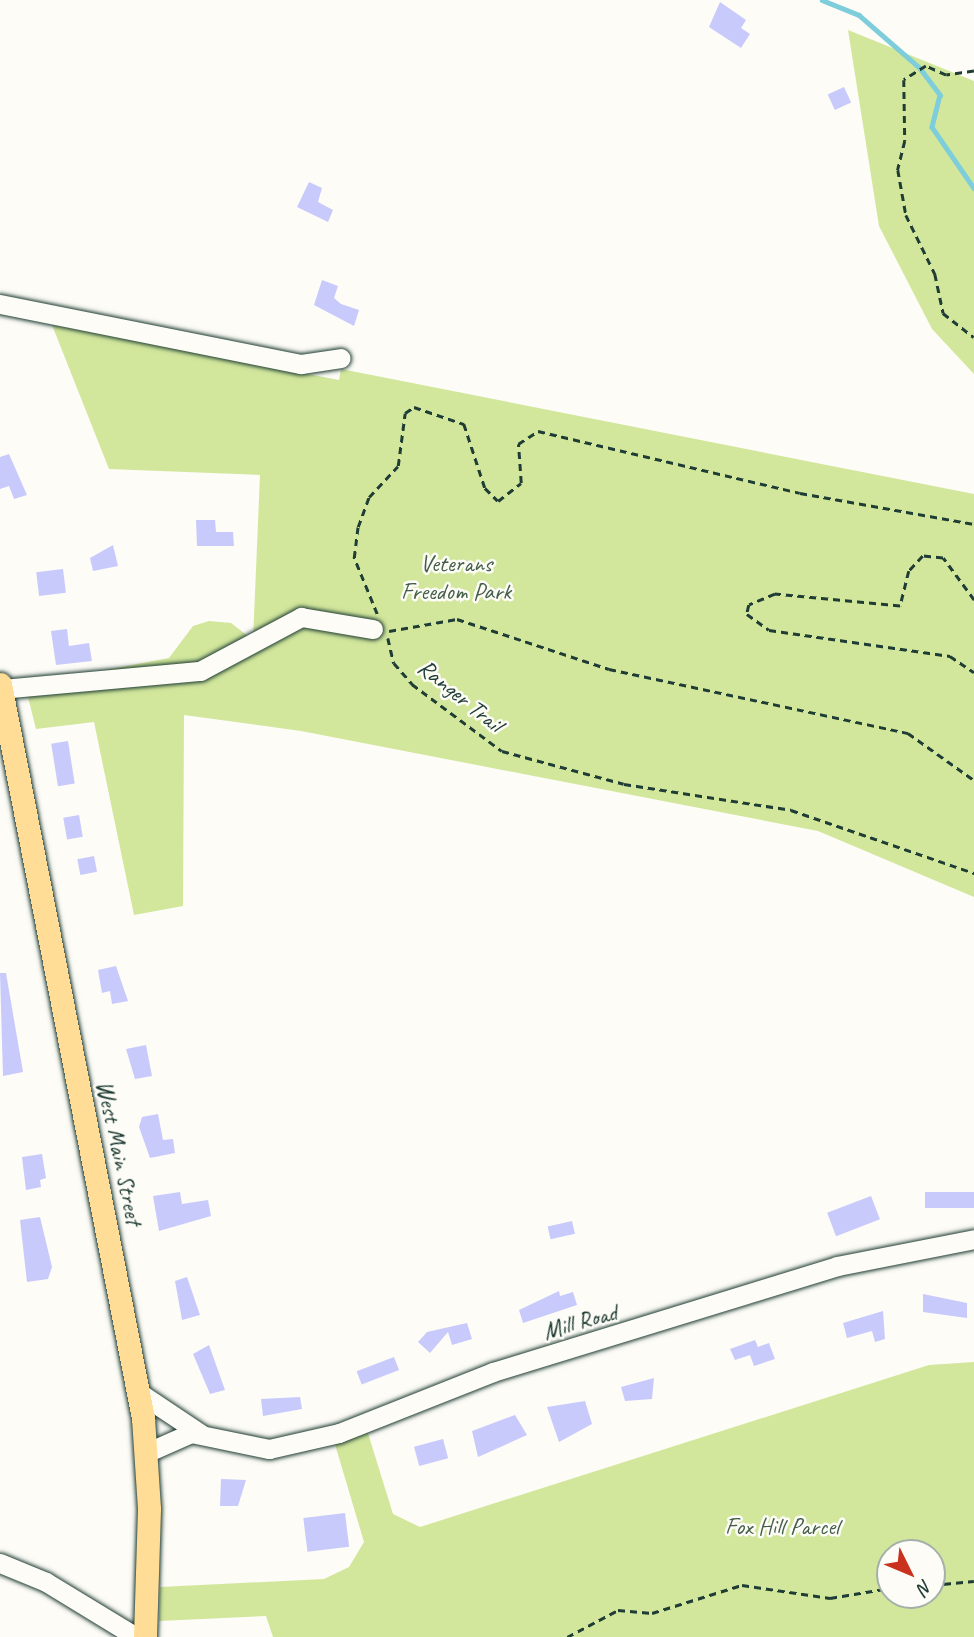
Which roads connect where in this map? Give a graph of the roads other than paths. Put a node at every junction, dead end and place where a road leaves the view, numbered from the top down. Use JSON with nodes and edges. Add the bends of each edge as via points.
{"nodes":[{"id":1,"x":0,"y":304,"type":"edge"},
{"id":2,"x":341,"y":358,"type":"dead end"},
{"id":3,"x":379,"y":630,"type":"road end"},
{"id":4,"x":0,"y":687,"type":"edge"},
{"id":5,"x":974,"y":1239,"type":"edge"},
{"id":6,"x":138,"y":1392,"type":"junction"},
{"id":7,"x":204,"y":1435,"type":"junction"},
{"id":8,"x":148,"y":1451,"type":"junction"},
{"id":9,"x":0,"y":1563,"type":"edge"},
{"id":10,"x":136,"y":1637,"type":"edge"},
{"id":11,"x":145,"y":1637,"type":"edge"}],
"edges":[{"from":1,"to":2,"type":"street","via":[[301,364]]},
{"from":3,"to":4,"type":"street","via":[[301,617],[200,671]]},
{"from":4,"to":6,"type":"main road","name":"West Main Street"},
{"from":5,"to":7,"type":"street","name":"Mill Road","via":[[837,1266],[493,1372],[339,1433],[270,1449]]},
{"from":6,"to":7,"type":"street","name":"Mill Road"},
{"from":6,"to":8,"type":"main road","name":"West Main Street"},
{"from":7,"to":8,"type":"street","name":"Mill Road","via":[[180,1435]]},
{"from":8,"to":11,"type":"main road","name":"West Main Street"},
{"from":9,"to":10,"type":"street","via":[[46,1582]]}]}
